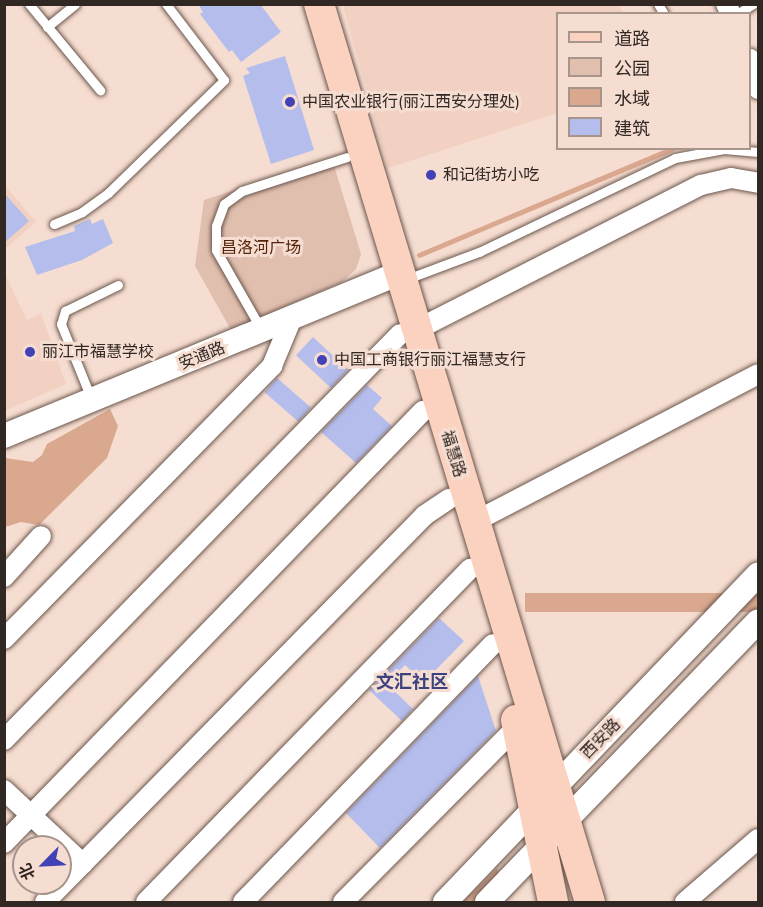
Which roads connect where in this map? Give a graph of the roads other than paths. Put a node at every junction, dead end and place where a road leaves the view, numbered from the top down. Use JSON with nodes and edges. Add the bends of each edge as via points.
{"nodes":[{"id":1,"x":29,"y":4,"type":"edge"},
{"id":2,"x":75,"y":4,"type":"edge"},
{"id":3,"x":166,"y":4,"type":"edge"},
{"id":4,"x":302,"y":4,"type":"edge"},
{"id":5,"x":319,"y":4,"type":"edge"},
{"id":6,"x":753,"y":4,"type":"edge"},
{"id":7,"x":730,"y":11,"type":"edge"},
{"id":8,"x":47,"y":27,"type":"junction"},
{"id":9,"x":751,"y":62,"type":"edge"},
{"id":10,"x":759,"y":89,"type":"edge"},
{"id":11,"x":100,"y":90,"type":"dead end"},
{"id":12,"x":719,"y":150,"type":"edge"},
{"id":13,"x":736,"y":150,"type":"edge"},
{"id":14,"x":759,"y":152,"type":"edge"},
{"id":15,"x":347,"y":157,"type":"junction"},
{"id":16,"x":759,"y":183,"type":"edge"},
{"id":17,"x":54,"y":224,"type":"dead end"},
{"id":18,"x":394,"y":278,"type":"junction"},
{"id":19,"x":118,"y":285,"type":"dead end"},
{"id":20,"x":292,"y":318,"type":"junction"},
{"id":21,"x":262,"y":331,"type":"junction"},
{"id":22,"x":408,"y":332,"type":"junction"},
{"id":23,"x":759,"y":374,"type":"edge"},
{"id":24,"x":92,"y":400,"type":"junction"},
{"id":25,"x":423,"y":411,"type":"junction"},
{"id":26,"x":4,"y":436,"type":"edge"},
{"id":27,"x":449,"y":499,"type":"junction"},
{"id":28,"x":474,"y":522,"type":"junction"},
{"id":29,"x":41,"y":536,"type":"dead end"},
{"id":30,"x":470,"y":569,"type":"junction"},
{"id":31,"x":759,"y":575,"type":"edge"},
{"id":32,"x":4,"y":577,"type":"edge"},
{"id":33,"x":759,"y":621,"type":"edge"},
{"id":34,"x":4,"y":639,"type":"edge"},
{"id":35,"x":493,"y":644,"type":"junction"},
{"id":36,"x":518,"y":727,"type":"junction"},
{"id":37,"x":4,"y":740,"type":"edge"},
{"id":38,"x":554,"y":788,"type":"junction"},
{"id":39,"x":4,"y":790,"type":"edge"},
{"id":40,"x":533,"y":810,"type":"junction"},
{"id":41,"x":31,"y":815,"type":"junction"},
{"id":42,"x":565,"y":821,"type":"junction"},
{"id":43,"x":759,"y":839,"type":"edge"},
{"id":44,"x":4,"y":843,"type":"edge"},
{"id":45,"x":540,"y":848,"type":"junction"},
{"id":46,"x":83,"y":864,"type":"junction"},
{"id":47,"x":45,"y":903,"type":"edge"},
{"id":48,"x":146,"y":903,"type":"edge"},
{"id":49,"x":243,"y":903,"type":"edge"},
{"id":50,"x":343,"y":903,"type":"edge"},
{"id":51,"x":445,"y":903,"type":"edge"},
{"id":52,"x":487,"y":903,"type":"edge"},
{"id":53,"x":553,"y":903,"type":"edge"},
{"id":54,"x":591,"y":903,"type":"edge"},
{"id":55,"x":685,"y":903,"type":"edge"}],
"edges":[{"from":1,"to":8,"type":"lane"},
{"from":2,"to":8,"type":"lane"},
{"from":3,"to":17,"type":"lane","via":[[224,80],[108,193],[82,212]]},
{"from":4,"to":15,"type":"main road","name":"福慧路"},
{"from":5,"to":18,"type":"main road","name":"福慧路"},
{"from":6,"to":7,"type":"lane"},
{"from":8,"to":11,"type":"lane"},
{"from":9,"to":10,"type":"street"},
{"from":12,"to":18,"type":"lane","via":[[675,158],[479,252]]},
{"from":13,"to":14,"type":"lane"},
{"from":15,"to":18,"type":"main road","name":"福慧路"},
{"from":15,"to":21,"type":"lane","via":[[242,191],[224,204],[216,226],[216,250]]},
{"from":16,"to":22,"type":"street","via":[[731,178],[701,185]]},
{"from":18,"to":20,"type":"street","name":"安通路"},
{"from":18,"to":22,"type":"main road","name":"福慧路"},
{"from":19,"to":24,"type":"lane","via":[[65,311],[61,324]]},
{"from":20,"to":21,"type":"street","name":"安通路"},
{"from":20,"to":34,"type":"street","via":[[272,366]]},
{"from":21,"to":24,"type":"street","name":"安通路"},
{"from":22,"to":25,"type":"main road","name":"福慧路"},
{"from":22,"to":28,"type":"main road","name":"福慧路"},
{"from":22,"to":37,"type":"street"},
{"from":23,"to":28,"type":"street"},
{"from":24,"to":26,"type":"street","name":"安通路"},
{"from":25,"to":27,"type":"main road","name":"福慧路"},
{"from":25,"to":41,"type":"street"},
{"from":27,"to":30,"type":"main road","name":"福慧路"},
{"from":27,"to":46,"type":"street","via":[[425,514]]},
{"from":28,"to":38,"type":"main road","name":"福慧路"},
{"from":29,"to":32,"type":"street"},
{"from":30,"to":35,"type":"main road","name":"福慧路"},
{"from":30,"to":48,"type":"street"},
{"from":31,"to":38,"type":"street","name":"西安路"},
{"from":33,"to":42,"type":"street","name":"西安路"},
{"from":35,"to":36,"type":"main road","name":"福慧路"},
{"from":35,"to":49,"type":"street"},
{"from":36,"to":40,"type":"main road","name":"福慧路"},
{"from":36,"to":50,"type":"street"},
{"from":38,"to":40,"type":"street","name":"西安路"},
{"from":38,"to":42,"type":"main road","name":"福慧路"},
{"from":39,"to":41,"type":"street"},
{"from":40,"to":45,"type":"main road","name":"福慧路"},
{"from":40,"to":51,"type":"street","name":"西安路"},
{"from":41,"to":44,"type":"street"},
{"from":41,"to":46,"type":"street"},
{"from":42,"to":45,"type":"street","name":"西安路"},
{"from":42,"to":54,"type":"main road","name":"福慧路"},
{"from":43,"to":55,"type":"street"},
{"from":45,"to":52,"type":"street","name":"西安路"},
{"from":45,"to":53,"type":"main road","name":"福慧路"},
{"from":46,"to":47,"type":"street"}]}
